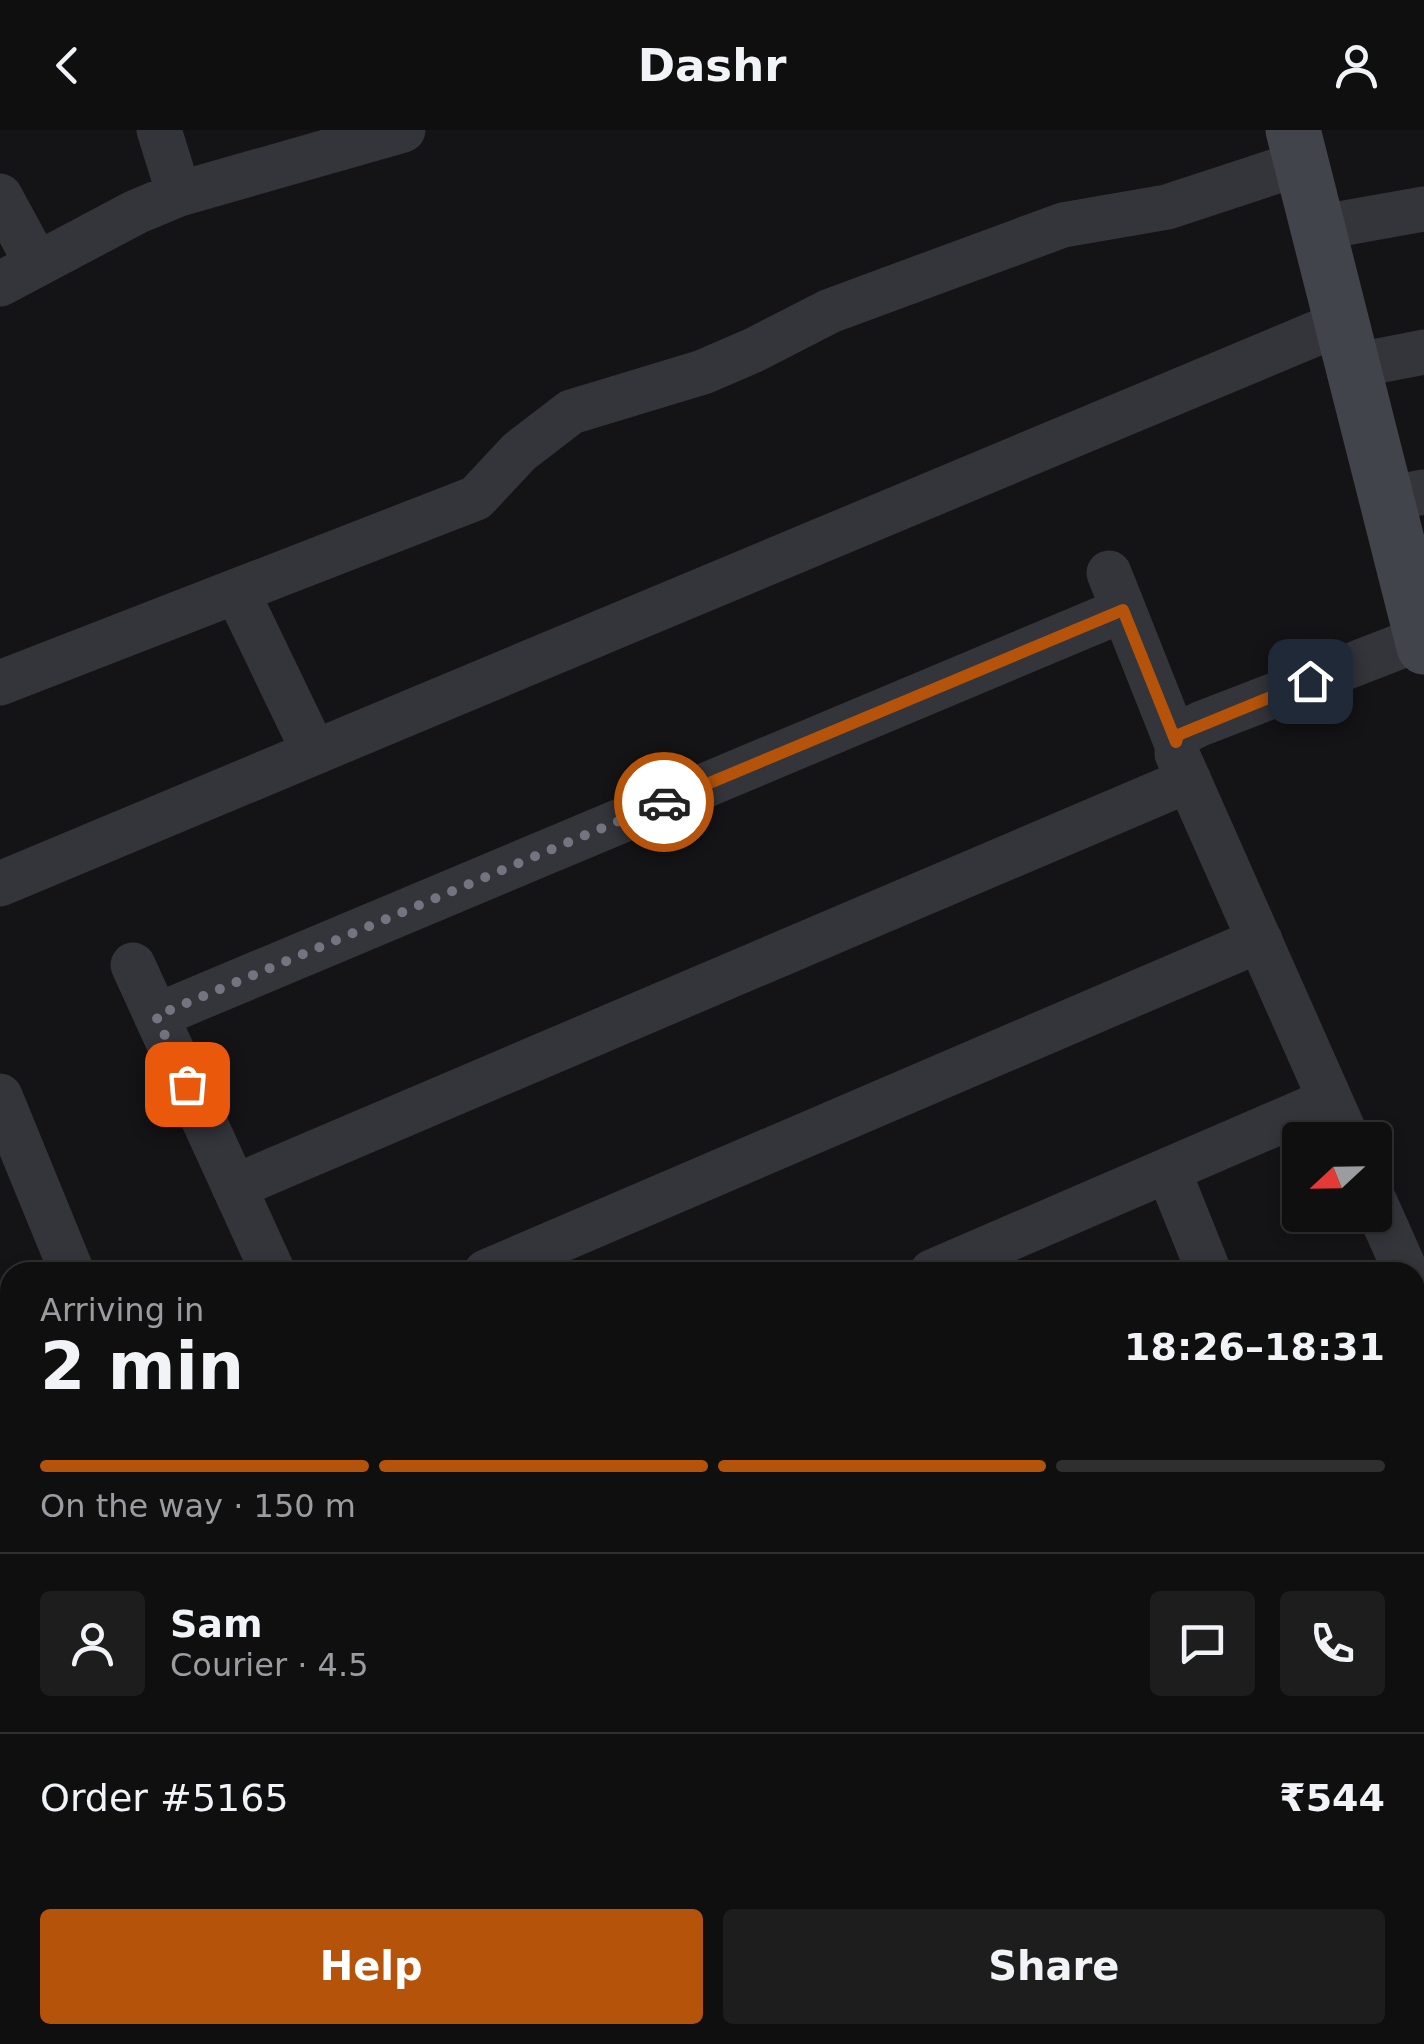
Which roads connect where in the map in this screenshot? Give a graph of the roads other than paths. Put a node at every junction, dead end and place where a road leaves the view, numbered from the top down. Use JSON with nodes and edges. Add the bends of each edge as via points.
{"nodes":[{"id":1,"x":159,"y":130,"type":"edge"},
{"id":2,"x":403,"y":130,"type":"edge"},
{"id":3,"x":1297,"y":146,"type":"edge"},
{"id":4,"x":179,"y":194,"type":"junction"},
{"id":5,"x":0,"y":196,"type":"edge"},
{"id":6,"x":1424,"y":209,"type":"edge"},
{"id":7,"x":1318,"y":228,"type":"junction"},
{"id":8,"x":19,"y":274,"type":"edge"},
{"id":9,"x":1347,"y":344,"type":"junction"},
{"id":10,"x":1424,"y":352,"type":"edge"},
{"id":11,"x":1405,"y":496,"type":"edge"},
{"id":12,"x":238,"y":592,"type":"junction"},
{"id":13,"x":1423,"y":641,"type":"edge"},
{"id":14,"x":0,"y":683,"type":"edge"},
{"id":15,"x":314,"y":752,"type":"junction"},
{"id":16,"x":1182,"y":761,"type":"junction"},
{"id":17,"x":0,"y":884,"type":"edge"},
{"id":18,"x":1260,"y":940,"type":"junction"},
{"id":19,"x":133,"y":965,"type":"dead end"},
{"id":20,"x":156,"y":1016,"type":"junction"},
{"id":21,"x":0,"y":1096,"type":"edge"},
{"id":22,"x":1339,"y":1120,"type":"edge"},
{"id":23,"x":1168,"y":1170,"type":"junction"},
{"id":24,"x":234,"y":1188,"type":"junction"},
{"id":25,"x":1388,"y":1232,"type":"edge"},
{"id":26,"x":1016,"y":1256,"type":"edge"},
{"id":27,"x":68,"y":1262,"type":"edge"},
{"id":28,"x":267,"y":1262,"type":"edge"},
{"id":29,"x":509,"y":1262,"type":"edge"},
{"id":30,"x":984,"y":1262,"type":"edge"},
{"id":31,"x":1206,"y":1262,"type":"edge"},
{"id":32,"x":1402,"y":1262,"type":"edge"}],
"edges":[{"from":1,"to":4,"type":"street"},
{"from":2,"to":4,"type":"street"},
{"from":3,"to":7,"type":"street"},
{"from":3,"to":12,"type":"street","via":[[1167,207],[1062,225],[830,312],[704,372],[571,412],[519,452],[476,498]]},
{"from":4,"to":8,"type":"street"},
{"from":5,"to":8,"type":"street"},
{"from":6,"to":7,"type":"street"},
{"from":7,"to":9,"type":"street"},
{"from":9,"to":10,"type":"street"},
{"from":9,"to":11,"type":"street"},
{"from":9,"to":15,"type":"street"},
{"from":11,"to":13,"type":"street"},
{"from":12,"to":14,"type":"street"},
{"from":12,"to":15,"type":"street"},
{"from":13,"to":16,"type":"street","via":[[1200,724],[1178,735]]},
{"from":15,"to":17,"type":"street"},
{"from":16,"to":18,"type":"street"},
{"from":16,"to":20,"type":"street","via":[[1116,592]]},
{"from":16,"to":24,"type":"street"},
{"from":18,"to":22,"type":"street"},
{"from":18,"to":29,"type":"street"},
{"from":19,"to":20,"type":"street"},
{"from":20,"to":24,"type":"street"},
{"from":21,"to":27,"type":"street"},
{"from":22,"to":23,"type":"street"},
{"from":23,"to":26,"type":"street"},
{"from":23,"to":31,"type":"street"},
{"from":24,"to":28,"type":"street"},
{"from":25,"to":32,"type":"street"},
{"from":26,"to":30,"type":"street"}]}
